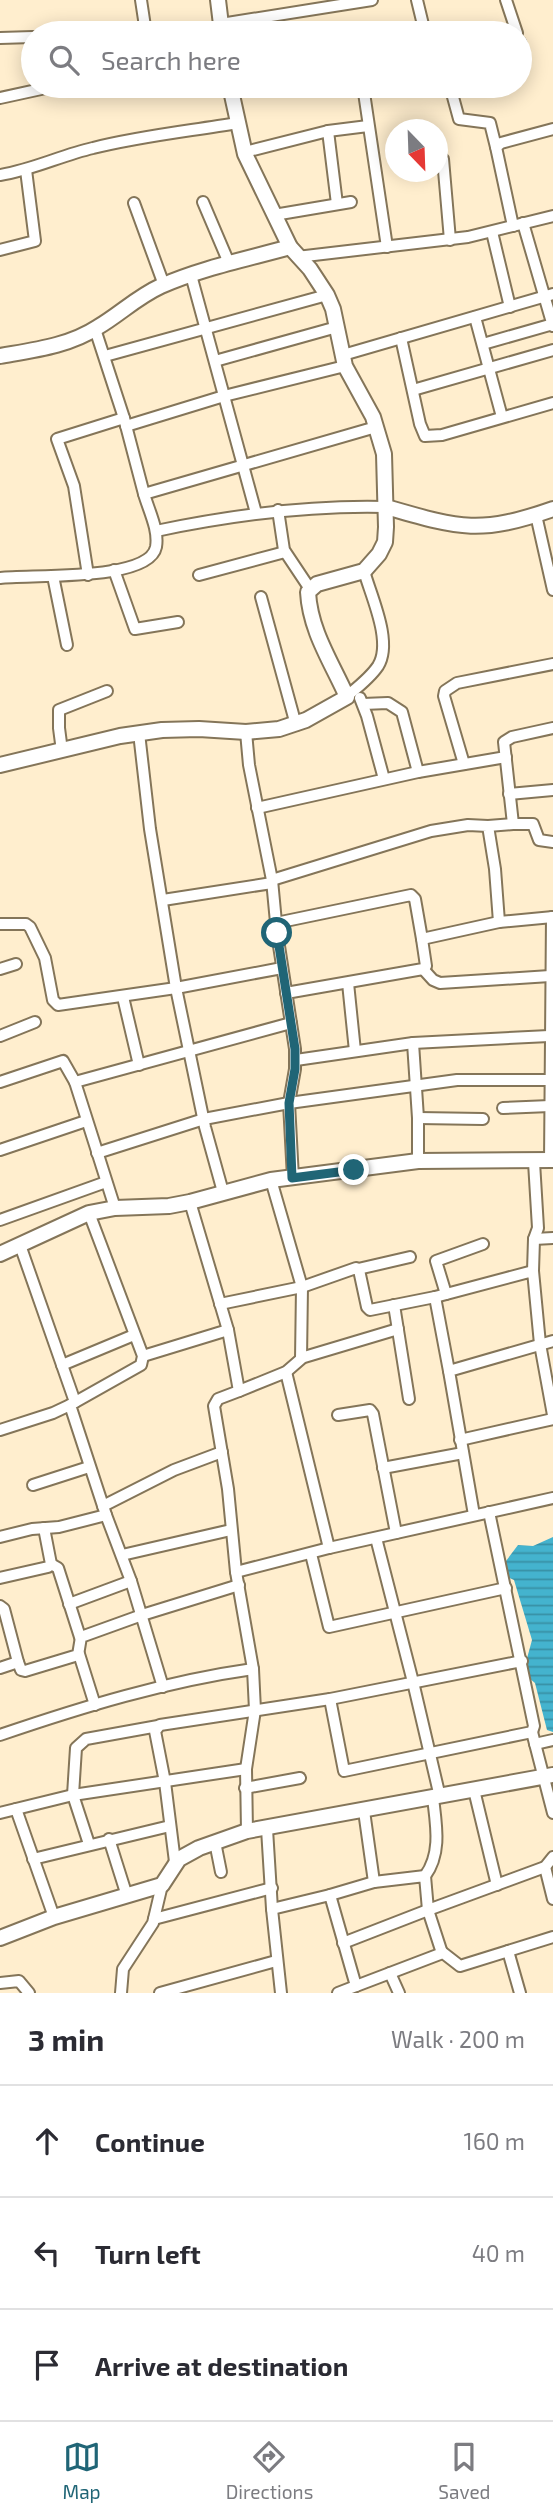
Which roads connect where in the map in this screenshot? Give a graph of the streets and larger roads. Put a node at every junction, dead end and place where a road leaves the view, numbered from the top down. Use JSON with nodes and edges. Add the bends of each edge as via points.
{"nodes":[{"id":1,"x":141,"y":0,"type":"edge"},
{"id":2,"x":218,"y":0,"type":"edge"},
{"id":3,"x":372,"y":0,"type":"edge"},
{"id":4,"x":417,"y":0,"type":"edge"},
{"id":5,"x":506,"y":0,"type":"edge"},
{"id":6,"x":144,"y":21,"type":"edge"},
{"id":7,"x":220,"y":21,"type":"edge"},
{"id":8,"x":263,"y":21,"type":"edge"},
{"id":9,"x":422,"y":21,"type":"edge"},
{"id":10,"x":513,"y":21,"type":"edge"},
{"id":11,"x":21,"y":37,"type":"edge"},
{"id":12,"x":0,"y":38,"type":"edge"},
{"id":13,"x":21,"y":93,"type":"edge"},
{"id":14,"x":0,"y":98,"type":"edge"},
{"id":15,"x":232,"y":98,"type":"edge"},
{"id":16,"x":364,"y":98,"type":"edge"},
{"id":17,"x":453,"y":98,"type":"edge"},
{"id":18,"x":237,"y":122,"type":"junction"},
{"id":19,"x":368,"y":126,"type":"junction"},
{"id":20,"x":553,"y":129,"type":"edge"},
{"id":21,"x":328,"y":131,"type":"junction"},
{"id":22,"x":496,"y":147,"type":"junction"},
{"id":23,"x":245,"y":152,"type":"junction"},
{"id":24,"x":26,"y":170,"type":"junction"},
{"id":25,"x":0,"y":175,"type":"edge"},
{"id":26,"x":445,"y":182,"type":"edge"},
{"id":27,"x":203,"y":202,"type":"dead end"},
{"id":28,"x":351,"y":202,"type":"dead end"},
{"id":29,"x":134,"y":203,"type":"dead end"},
{"id":30,"x":337,"y":204,"type":"junction"},
{"id":31,"x":274,"y":215,"type":"junction"},
{"id":32,"x":553,"y":216,"type":"edge"},
{"id":33,"x":518,"y":225,"type":"junction"},
{"id":34,"x":492,"y":232,"type":"junction"},
{"id":35,"x":450,"y":240,"type":"junction"},
{"id":36,"x":387,"y":247,"type":"junction"},
{"id":37,"x":0,"y":250,"type":"edge"},
{"id":38,"x":293,"y":252,"type":"junction"},
{"id":39,"x":229,"y":263,"type":"junction"},
{"id":40,"x":191,"y":275,"type":"junction"},
{"id":41,"x":164,"y":285,"type":"junction"},
{"id":42,"x":327,"y":295,"type":"junction"},
{"id":43,"x":549,"y":295,"type":"edge"},
{"id":44,"x":510,"y":307,"type":"junction"},
{"id":45,"x":475,"y":317,"type":"junction"},
{"id":46,"x":553,"y":325,"type":"edge"},
{"id":47,"x":337,"y":327,"type":"junction"},
{"id":48,"x":206,"y":328,"type":"junction"},
{"id":49,"x":95,"y":329,"type":"junction"},
{"id":50,"x":401,"y":338,"type":"junction"},
{"id":51,"x":483,"y":344,"type":"junction"},
{"id":52,"x":553,"y":350,"type":"edge"},
{"id":53,"x":0,"y":356,"type":"edge"},
{"id":54,"x":105,"y":356,"type":"junction"},
{"id":55,"x":215,"y":361,"type":"junction"},
{"id":56,"x":344,"y":361,"type":"junction"},
{"id":57,"x":489,"y":367,"type":"junction"},
{"id":58,"x":412,"y":390,"type":"junction"},
{"id":59,"x":224,"y":396,"type":"junction"},
{"id":60,"x":553,"y":403,"type":"edge"},
{"id":61,"x":502,"y":417,"type":"junction"},
{"id":62,"x":125,"y":422,"type":"junction"},
{"id":63,"x":376,"y":427,"type":"junction"},
{"id":64,"x":243,"y":464,"type":"junction"},
{"id":65,"x":144,"y":494,"type":"junction"},
{"id":66,"x":386,"y":507,"type":"junction"},
{"id":67,"x":553,"y":509,"type":"edge"},
{"id":68,"x":278,"y":510,"type":"junction"},
{"id":69,"x":256,"y":513,"type":"junction"},
{"id":70,"x":536,"y":515,"type":"junction"},
{"id":71,"x":156,"y":531,"type":"junction"},
{"id":72,"x":285,"y":552,"type":"junction"},
{"id":73,"x":114,"y":570,"type":"junction"},
{"id":74,"x":364,"y":571,"type":"junction"},
{"id":75,"x":88,"y":575,"type":"junction"},
{"id":76,"x":199,"y":575,"type":"dead end"},
{"id":77,"x":53,"y":576,"type":"junction"},
{"id":78,"x":0,"y":578,"type":"edge"},
{"id":79,"x":310,"y":589,"type":"junction"},
{"id":80,"x":553,"y":590,"type":"edge"},
{"id":81,"x":261,"y":597,"type":"dead end"},
{"id":82,"x":178,"y":622,"type":"dead end"},
{"id":83,"x":67,"y":645,"type":"dead end"},
{"id":84,"x":553,"y":664,"type":"edge"},
{"id":85,"x":107,"y":691,"type":"dead end"},
{"id":86,"x":351,"y":692,"type":"junction"},
{"id":87,"x":363,"y":704,"type":"junction"},
{"id":88,"x":296,"y":724,"type":"junction"},
{"id":89,"x":553,"y":728,"type":"edge"},
{"id":90,"x":246,"y":732,"type":"junction"},
{"id":91,"x":139,"y":733,"type":"junction"},
{"id":92,"x":62,"y":751,"type":"junction"},
{"id":93,"x":506,"y":757,"type":"junction"},
{"id":94,"x":464,"y":764,"type":"junction"},
{"id":95,"x":0,"y":765,"type":"edge"},
{"id":96,"x":418,"y":772,"type":"junction"},
{"id":97,"x":384,"y":779,"type":"junction"},
{"id":98,"x":553,"y":790,"type":"edge"},
{"id":99,"x":509,"y":794,"type":"junction"},
{"id":100,"x":257,"y":808,"type":"junction"},
{"id":101,"x":513,"y":824,"type":"junction"},
{"id":102,"x":488,"y":826,"type":"junction"},
{"id":103,"x":553,"y":842,"type":"edge"},
{"id":104,"x":272,"y":882,"type":"junction"},
{"id":105,"x":163,"y":900,"type":"junction"},
{"id":106,"x":552,"y":917,"type":"edge"},
{"id":107,"x":499,"y":922,"type":"junction"},
{"id":108,"x":276,"y":923,"type":"junction"},
{"id":109,"x":0,"y":924,"type":"edge"},
{"id":110,"x":422,"y":939,"type":"junction"},
{"id":111,"x":16,"y":964,"type":"dead end"},
{"id":112,"x":282,"y":968,"type":"junction"},
{"id":113,"x":0,"y":969,"type":"edge"},
{"id":114,"x":423,"y":969,"type":"junction"},
{"id":115,"x":550,"y":976,"type":"junction"},
{"id":116,"x":348,"y":983,"type":"junction"},
{"id":117,"x":176,"y":988,"type":"junction"},
{"id":118,"x":286,"y":993,"type":"junction"},
{"id":119,"x":123,"y":997,"type":"junction"},
{"id":120,"x":35,"y":1022,"type":"dead end"},
{"id":121,"x":291,"y":1023,"type":"junction"},
{"id":122,"x":0,"y":1036,"type":"edge"},
{"id":123,"x":550,"y":1039,"type":"edge"},
{"id":124,"x":412,"y":1043,"type":"junction"},
{"id":125,"x":355,"y":1051,"type":"junction"},
{"id":126,"x":189,"y":1052,"type":"junction"},
{"id":127,"x":296,"y":1060,"type":"junction"},
{"id":128,"x":139,"y":1065,"type":"junction"},
{"id":129,"x":0,"y":1082,"type":"edge"},
{"id":130,"x":75,"y":1082,"type":"junction"},
{"id":131,"x":550,"y":1083,"type":"edge"},
{"id":132,"x":416,"y":1084,"type":"junction"},
{"id":133,"x":289,"y":1103,"type":"junction"},
{"id":134,"x":550,"y":1107,"type":"junction"},
{"id":135,"x":503,"y":1108,"type":"dead end"},
{"id":136,"x":418,"y":1118,"type":"junction"},
{"id":137,"x":204,"y":1119,"type":"junction"},
{"id":138,"x":482,"y":1119,"type":"dead end"},
{"id":139,"x":86,"y":1121,"type":"junction"},
{"id":140,"x":0,"y":1150,"type":"edge"},
{"id":141,"x":97,"y":1153,"type":"junction"},
{"id":142,"x":418,"y":1161,"type":"junction"},
{"id":143,"x":551,"y":1161,"type":"edge"},
{"id":144,"x":534,"y":1162,"type":"junction"},
{"id":145,"x":292,"y":1178,"type":"junction"},
{"id":146,"x":271,"y":1180,"type":"junction"},
{"id":147,"x":106,"y":1182,"type":"junction"},
{"id":148,"x":223,"y":1192,"type":"junction"},
{"id":149,"x":190,"y":1202,"type":"junction"},
{"id":150,"x":115,"y":1208,"type":"junction"},
{"id":151,"x":89,"y":1213,"type":"junction"},
{"id":152,"x":0,"y":1220,"type":"edge"},
{"id":153,"x":553,"y":1238,"type":"edge"},
{"id":154,"x":534,"y":1239,"type":"junction"},
{"id":155,"x":483,"y":1244,"type":"dead end"},
{"id":156,"x":20,"y":1245,"type":"junction"},
{"id":157,"x":0,"y":1254,"type":"edge"},
{"id":158,"x":410,"y":1257,"type":"dead end"},
{"id":159,"x":358,"y":1269,"type":"junction"},
{"id":160,"x":533,"y":1271,"type":"junction"},
{"id":161,"x":302,"y":1287,"type":"junction"},
{"id":162,"x":440,"y":1295,"type":"junction"},
{"id":163,"x":220,"y":1304,"type":"junction"},
{"id":164,"x":394,"y":1305,"type":"junction"},
{"id":165,"x":398,"y":1329,"type":"junction"},
{"id":166,"x":228,"y":1330,"type":"junction"},
{"id":167,"x":134,"y":1335,"type":"junction"},
{"id":168,"x":553,"y":1341,"type":"edge"},
{"id":169,"x":540,"y":1344,"type":"junction"},
{"id":170,"x":143,"y":1356,"type":"junction"},
{"id":171,"x":301,"y":1357,"type":"junction"},
{"id":172,"x":62,"y":1365,"type":"junction"},
{"id":173,"x":449,"y":1371,"type":"junction"},
{"id":174,"x":286,"y":1372,"type":"junction"},
{"id":175,"x":239,"y":1391,"type":"junction"},
{"id":176,"x":409,"y":1399,"type":"dead end"},
{"id":177,"x":72,"y":1403,"type":"junction"},
{"id":178,"x":338,"y":1415,"type":"dead end"},
{"id":179,"x":553,"y":1417,"type":"edge"},
{"id":180,"x":0,"y":1430,"type":"edge"},
{"id":181,"x":460,"y":1440,"type":"junction"},
{"id":182,"x":222,"y":1452,"type":"junction"},
{"id":183,"x":463,"y":1453,"type":"junction"},
{"id":184,"x":89,"y":1467,"type":"junction"},
{"id":185,"x":383,"y":1468,"type":"junction"},
{"id":186,"x":33,"y":1485,"type":"dead end"},
{"id":187,"x":553,"y":1497,"type":"edge"},
{"id":188,"x":104,"y":1510,"type":"junction"},
{"id":189,"x":489,"y":1512,"type":"junction"},
{"id":190,"x":474,"y":1515,"type":"junction"},
{"id":191,"x":44,"y":1528,"type":"junction"},
{"id":192,"x":232,"y":1530,"type":"junction"},
{"id":193,"x":396,"y":1534,"type":"junction"},
{"id":194,"x":0,"y":1537,"type":"edge"},
{"id":195,"x":376,"y":1538,"type":"junction"},
{"id":196,"x":329,"y":1548,"type":"junction"},
{"id":197,"x":311,"y":1554,"type":"junction"},
{"id":198,"x":122,"y":1555,"type":"junction"},
{"id":199,"x":51,"y":1564,"type":"junction"},
{"id":200,"x":236,"y":1572,"type":"junction"},
{"id":201,"x":0,"y":1578,"type":"edge"},
{"id":202,"x":131,"y":1581,"type":"junction"},
{"id":203,"x":239,"y":1586,"type":"junction"},
{"id":204,"x":506,"y":1588,"type":"junction"},
{"id":205,"x":69,"y":1604,"type":"junction"},
{"id":206,"x":0,"y":1606,"type":"edge"},
{"id":207,"x":396,"y":1613,"type":"junction"},
{"id":208,"x":142,"y":1615,"type":"junction"},
{"id":209,"x":80,"y":1637,"type":"junction"},
{"id":210,"x":79,"y":1654,"type":"junction"},
{"id":211,"x":522,"y":1661,"type":"junction"},
{"id":212,"x":19,"y":1662,"type":"junction"},
{"id":213,"x":0,"y":1668,"type":"edge"},
{"id":214,"x":253,"y":1669,"type":"junction"},
{"id":215,"x":413,"y":1682,"type":"junction"},
{"id":216,"x":163,"y":1687,"type":"junction"},
{"id":217,"x":330,"y":1699,"type":"junction"},
{"id":218,"x":95,"y":1705,"type":"junction"},
{"id":219,"x":255,"y":1710,"type":"junction"},
{"id":220,"x":158,"y":1726,"type":"junction"},
{"id":221,"x":532,"y":1732,"type":"junction"},
{"id":222,"x":0,"y":1735,"type":"edge"},
{"id":223,"x":553,"y":1740,"type":"edge"},
{"id":224,"x":535,"y":1744,"type":"junction"},
{"id":225,"x":430,"y":1753,"type":"junction"},
{"id":226,"x":246,"y":1769,"type":"junction"},
{"id":227,"x":548,"y":1776,"type":"edge"},
{"id":228,"x":300,"y":1778,"type":"dead end"},
{"id":229,"x":165,"y":1782,"type":"junction"},
{"id":230,"x":245,"y":1788,"type":"junction"},
{"id":231,"x":474,"y":1790,"type":"junction"},
{"id":232,"x":73,"y":1795,"type":"junction"},
{"id":233,"x":437,"y":1797,"type":"junction"},
{"id":234,"x":16,"y":1809,"type":"junction"},
{"id":235,"x":364,"y":1811,"type":"junction"},
{"id":236,"x":553,"y":1813,"type":"edge"},
{"id":237,"x":0,"y":1814,"type":"edge"},
{"id":238,"x":170,"y":1826,"type":"junction"},
{"id":239,"x":267,"y":1829,"type":"junction"},
{"id":240,"x":247,"y":1831,"type":"junction"},
{"id":241,"x":110,"y":1839,"type":"junction"},
{"id":242,"x":215,"y":1842,"type":"junction"},
{"id":243,"x":89,"y":1844,"type":"junction"},
{"id":244,"x":553,"y":1857,"type":"edge"},
{"id":245,"x":33,"y":1859,"type":"junction"},
{"id":246,"x":175,"y":1862,"type":"junction"},
{"id":247,"x":545,"y":1867,"type":"junction"},
{"id":248,"x":220,"y":1872,"type":"dead end"},
{"id":249,"x":425,"y":1876,"type":"junction"},
{"id":250,"x":374,"y":1882,"type":"junction"},
{"id":251,"x":162,"y":1885,"type":"junction"},
{"id":252,"x":497,"y":1885,"type":"junction"},
{"id":253,"x":272,"y":1888,"type":"junction"},
{"id":254,"x":330,"y":1895,"type":"junction"},
{"id":255,"x":127,"y":1896,"type":"junction"},
{"id":256,"x":553,"y":1899,"type":"edge"},
{"id":257,"x":272,"y":1909,"type":"junction"},
{"id":258,"x":428,"y":1910,"type":"junction"},
{"id":259,"x":54,"y":1917,"type":"junction"},
{"id":260,"x":154,"y":1919,"type":"junction"},
{"id":261,"x":553,"y":1937,"type":"edge"},
{"id":262,"x":0,"y":1938,"type":"edge"},
{"id":263,"x":343,"y":1943,"type":"junction"},
{"id":264,"x":508,"y":1951,"type":"junction"},
{"id":265,"x":442,"y":1952,"type":"junction"},
{"id":266,"x":276,"y":1961,"type":"junction"},
{"id":267,"x":390,"y":1973,"type":"junction"},
{"id":268,"x":373,"y":1980,"type":"junction"},
{"id":269,"x":0,"y":1983,"type":"edge"},
{"id":270,"x":356,"y":1986,"type":"junction"},
{"id":271,"x":29,"y":1993,"type":"edge"},
{"id":272,"x":121,"y":1993,"type":"edge"},
{"id":273,"x":160,"y":1993,"type":"edge"},
{"id":274,"x":281,"y":1993,"type":"edge"},
{"id":275,"x":338,"y":1993,"type":"edge"},
{"id":276,"x":375,"y":1993,"type":"edge"},
{"id":277,"x":399,"y":1993,"type":"edge"},
{"id":278,"x":520,"y":1993,"type":"edge"}],
"edges":[{"from":1,"to":6,"type":"street"},
{"from":2,"to":7,"type":"street"},
{"from":3,"to":8,"type":"street"},
{"from":4,"to":9,"type":"street"},
{"from":5,"to":10,"type":"street"},
{"from":11,"to":12,"type":"street"},
{"from":13,"to":14,"type":"street"},
{"from":15,"to":18,"type":"street"},
{"from":16,"to":19,"type":"street"},
{"from":17,"to":22,"type":"street","via":[[459,118],[490,123]]},
{"from":18,"to":23,"type":"street"},
{"from":18,"to":24,"type":"street","via":[[96,147]]},
{"from":19,"to":21,"type":"street"},
{"from":19,"to":36,"type":"street"},
{"from":20,"to":22,"type":"street"},
{"from":21,"to":23,"type":"street"},
{"from":21,"to":30,"type":"street"},
{"from":22,"to":33,"type":"street"},
{"from":23,"to":31,"type":"street"},
{"from":24,"to":25,"type":"street"},
{"from":24,"to":37,"type":"street","via":[[35,241]]},
{"from":26,"to":35,"type":"street"},
{"from":27,"to":39,"type":"street"},
{"from":28,"to":30,"type":"street"},
{"from":29,"to":41,"type":"street"},
{"from":30,"to":31,"type":"street"},
{"from":31,"to":38,"type":"street"},
{"from":32,"to":33,"type":"street"},
{"from":33,"to":34,"type":"street"},
{"from":33,"to":43,"type":"street"},
{"from":34,"to":35,"type":"street"},
{"from":34,"to":44,"type":"street"},
{"from":35,"to":36,"type":"street"},
{"from":36,"to":38,"type":"street"},
{"from":38,"to":39,"type":"street"},
{"from":38,"to":42,"type":"street"},
{"from":39,"to":40,"type":"street"},
{"from":40,"to":41,"type":"street"},
{"from":40,"to":48,"type":"street"},
{"from":41,"to":49,"type":"street","via":[[133,300]]},
{"from":42,"to":47,"type":"street"},
{"from":42,"to":48,"type":"street"},
{"from":43,"to":44,"type":"street"},
{"from":43,"to":46,"type":"street"},
{"from":44,"to":45,"type":"street"},
{"from":45,"to":50,"type":"street"},
{"from":45,"to":51,"type":"street"},
{"from":46,"to":51,"type":"street"},
{"from":47,"to":55,"type":"street"},
{"from":47,"to":56,"type":"street"},
{"from":48,"to":54,"type":"street"},
{"from":48,"to":55,"type":"street"},
{"from":49,"to":53,"type":"street","via":[[65,343]]},
{"from":49,"to":54,"type":"street"},
{"from":50,"to":56,"type":"street"},
{"from":50,"to":58,"type":"street"},
{"from":51,"to":57,"type":"street"},
{"from":52,"to":57,"type":"street"},
{"from":54,"to":62,"type":"street"},
{"from":55,"to":59,"type":"street"},
{"from":56,"to":59,"type":"street"},
{"from":56,"to":63,"type":"street"},
{"from":57,"to":58,"type":"street"},
{"from":57,"to":61,"type":"street"},
{"from":58,"to":61,"type":"street","via":[[425,436]]},
{"from":59,"to":62,"type":"street"},
{"from":59,"to":64,"type":"street"},
{"from":60,"to":61,"type":"street"},
{"from":62,"to":65,"type":"street"},
{"from":62,"to":75,"type":"street","via":[[57,439],[74,486]]},
{"from":63,"to":64,"type":"street"},
{"from":63,"to":66,"type":"street","via":[[384,454]]},
{"from":64,"to":65,"type":"street"},
{"from":64,"to":69,"type":"street"},
{"from":65,"to":71,"type":"street"},
{"from":66,"to":68,"type":"street"},
{"from":66,"to":70,"type":"street","via":[[458,527],[493,526]]},
{"from":66,"to":74,"type":"street","via":[[385,542]]},
{"from":67,"to":70,"type":"street"},
{"from":68,"to":69,"type":"street"},
{"from":68,"to":72,"type":"street"},
{"from":69,"to":71,"type":"street"},
{"from":70,"to":80,"type":"street"},
{"from":71,"to":73,"type":"street","via":[[151,556]]},
{"from":72,"to":76,"type":"street"},
{"from":72,"to":79,"type":"street"},
{"from":73,"to":75,"type":"street"},
{"from":73,"to":82,"type":"street","via":[[135,629]]},
{"from":74,"to":79,"type":"street"},
{"from":74,"to":86,"type":"street","via":[[384,644],[378,665]]},
{"from":75,"to":77,"type":"street"},
{"from":77,"to":78,"type":"street"},
{"from":77,"to":83,"type":"street"},
{"from":79,"to":86,"type":"street","via":[[309,609],[317,631]]},
{"from":81,"to":88,"type":"street"},
{"from":84,"to":94,"type":"street","via":[[449,687],[444,696]]},
{"from":85,"to":92,"type":"street","via":[[59,710]]},
{"from":86,"to":87,"type":"street"},
{"from":86,"to":88,"type":"street","via":[[345,700]]},
{"from":87,"to":96,"type":"street","via":[[388,704],[402,712]]},
{"from":87,"to":97,"type":"street"},
{"from":88,"to":90,"type":"street"},
{"from":89,"to":93,"type":"street","via":[[508,738],[504,742]]},
{"from":90,"to":91,"type":"street"},
{"from":90,"to":100,"type":"street"},
{"from":91,"to":92,"type":"street"},
{"from":91,"to":105,"type":"street"},
{"from":92,"to":95,"type":"street"},
{"from":93,"to":94,"type":"street"},
{"from":93,"to":99,"type":"street"},
{"from":94,"to":96,"type":"street"},
{"from":96,"to":97,"type":"street"},
{"from":97,"to":100,"type":"street"},
{"from":98,"to":99,"type":"street"},
{"from":99,"to":101,"type":"street"},
{"from":100,"to":104,"type":"street"},
{"from":101,"to":102,"type":"street"},
{"from":101,"to":103,"type":"street","via":[[533,824],[539,840]]},
{"from":102,"to":104,"type":"street","via":[[431,831]]},
{"from":102,"to":107,"type":"street"},
{"from":104,"to":105,"type":"street"},
{"from":104,"to":108,"type":"street"},
{"from":105,"to":117,"type":"street"},
{"from":106,"to":107,"type":"street"},
{"from":106,"to":115,"type":"street"},
{"from":107,"to":110,"type":"street"},
{"from":108,"to":110,"type":"street","via":[[411,895]]},
{"from":108,"to":112,"type":"street"},
{"from":109,"to":119,"type":"street","via":[[30,927],[44,955],[55,1004]]},
{"from":110,"to":114,"type":"street"},
{"from":111,"to":113,"type":"street"},
{"from":112,"to":117,"type":"street"},
{"from":112,"to":118,"type":"street"},
{"from":114,"to":115,"type":"street","via":[[440,983]]},
{"from":114,"to":116,"type":"street"},
{"from":115,"to":123,"type":"street"},
{"from":116,"to":118,"type":"street"},
{"from":116,"to":125,"type":"street"},
{"from":117,"to":119,"type":"street"},
{"from":117,"to":126,"type":"street"},
{"from":118,"to":121,"type":"street"},
{"from":119,"to":128,"type":"street"},
{"from":120,"to":122,"type":"street"},
{"from":121,"to":126,"type":"street"},
{"from":121,"to":127,"type":"street"},
{"from":123,"to":124,"type":"street"},
{"from":123,"to":131,"type":"street"},
{"from":124,"to":125,"type":"street"},
{"from":124,"to":132,"type":"street"},
{"from":125,"to":127,"type":"street"},
{"from":126,"to":128,"type":"street"},
{"from":126,"to":137,"type":"street"},
{"from":127,"to":133,"type":"street"},
{"from":128,"to":130,"type":"street"},
{"from":129,"to":130,"type":"street","via":[[61,1061]]},
{"from":130,"to":139,"type":"street"},
{"from":131,"to":132,"type":"street","via":[[457,1080]]},
{"from":131,"to":134,"type":"street"},
{"from":132,"to":133,"type":"street"},
{"from":132,"to":136,"type":"street"},
{"from":133,"to":137,"type":"street"},
{"from":133,"to":145,"type":"street"},
{"from":134,"to":135,"type":"street"},
{"from":134,"to":143,"type":"street"},
{"from":136,"to":138,"type":"street"},
{"from":136,"to":142,"type":"street"},
{"from":137,"to":141,"type":"street"},
{"from":137,"to":148,"type":"street"},
{"from":139,"to":140,"type":"street"},
{"from":139,"to":141,"type":"street"},
{"from":141,"to":147,"type":"street"},
{"from":142,"to":144,"type":"street"},
{"from":142,"to":145,"type":"street"},
{"from":143,"to":144,"type":"street"},
{"from":144,"to":154,"type":"street","via":[[538,1224]]},
{"from":145,"to":146,"type":"street"},
{"from":146,"to":148,"type":"street"},
{"from":146,"to":161,"type":"street"},
{"from":147,"to":150,"type":"street"},
{"from":147,"to":152,"type":"street"},
{"from":148,"to":149,"type":"street"},
{"from":149,"to":150,"type":"street"},
{"from":149,"to":163,"type":"street"},
{"from":150,"to":151,"type":"street"},
{"from":151,"to":156,"type":"street"},
{"from":151,"to":167,"type":"street"},
{"from":153,"to":154,"type":"street"},
{"from":154,"to":160,"type":"street"},
{"from":155,"to":162,"type":"street","via":[[436,1261]]},
{"from":156,"to":157,"type":"street"},
{"from":156,"to":172,"type":"street"},
{"from":158,"to":159,"type":"street"},
{"from":159,"to":161,"type":"street"},
{"from":159,"to":164,"type":"street","via":[[368,1308]]},
{"from":160,"to":162,"type":"street"},
{"from":160,"to":169,"type":"street"},
{"from":161,"to":163,"type":"street"},
{"from":161,"to":171,"type":"street"},
{"from":162,"to":164,"type":"street"},
{"from":162,"to":173,"type":"street"},
{"from":163,"to":166,"type":"street"},
{"from":164,"to":165,"type":"street"},
{"from":165,"to":171,"type":"street"},
{"from":165,"to":176,"type":"street"},
{"from":166,"to":170,"type":"street"},
{"from":166,"to":175,"type":"street"},
{"from":167,"to":170,"type":"street"},
{"from":167,"to":172,"type":"street"},
{"from":168,"to":169,"type":"street"},
{"from":169,"to":173,"type":"street"},
{"from":169,"to":179,"type":"street"},
{"from":170,"to":177,"type":"street","via":[[141,1365]]},
{"from":171,"to":174,"type":"street"},
{"from":172,"to":177,"type":"street"},
{"from":173,"to":181,"type":"street"},
{"from":174,"to":175,"type":"street"},
{"from":174,"to":196,"type":"street"},
{"from":175,"to":182,"type":"street","via":[[215,1403]]},
{"from":177,"to":180,"type":"street"},
{"from":177,"to":184,"type":"street"},
{"from":178,"to":185,"type":"street","via":[[372,1412]]},
{"from":179,"to":181,"type":"street"},
{"from":181,"to":183,"type":"street"},
{"from":182,"to":188,"type":"street","via":[[174,1470]]},
{"from":182,"to":192,"type":"street"},
{"from":183,"to":185,"type":"street"},
{"from":183,"to":190,"type":"street"},
{"from":184,"to":186,"type":"street"},
{"from":184,"to":188,"type":"street"},
{"from":185,"to":193,"type":"street"},
{"from":187,"to":189,"type":"street"},
{"from":188,"to":191,"type":"street"},
{"from":188,"to":198,"type":"street"},
{"from":189,"to":190,"type":"street"},
{"from":189,"to":204,"type":"street"},
{"from":190,"to":193,"type":"street"},
{"from":191,"to":194,"type":"street"},
{"from":191,"to":199,"type":"street"},
{"from":192,"to":198,"type":"street"},
{"from":192,"to":200,"type":"street"},
{"from":193,"to":195,"type":"street"},
{"from":195,"to":196,"type":"street"},
{"from":195,"to":207,"type":"street"},
{"from":196,"to":197,"type":"street"},
{"from":197,"to":200,"type":"street"},
{"from":197,"to":207,"type":"street","via":[[329,1627]]},
{"from":198,"to":202,"type":"street"},
{"from":199,"to":201,"type":"street"},
{"from":199,"to":205,"type":"street","via":[[58,1568]]},
{"from":200,"to":203,"type":"street"},
{"from":202,"to":205,"type":"street"},
{"from":202,"to":208,"type":"street"},
{"from":203,"to":208,"type":"street"},
{"from":203,"to":214,"type":"street"},
{"from":204,"to":207,"type":"street"},
{"from":204,"to":211,"type":"street"},
{"from":205,"to":209,"type":"street"},
{"from":206,"to":212,"type":"street"},
{"from":207,"to":215,"type":"street"},
{"from":208,"to":209,"type":"street"},
{"from":208,"to":216,"type":"street"},
{"from":209,"to":210,"type":"street"},
{"from":210,"to":212,"type":"street","via":[[25,1671]]},
{"from":210,"to":218,"type":"street"},
{"from":211,"to":215,"type":"street"},
{"from":211,"to":221,"type":"street"},
{"from":212,"to":213,"type":"street"},
{"from":214,"to":216,"type":"street"},
{"from":214,"to":219,"type":"street"},
{"from":215,"to":217,"type":"street"},
{"from":215,"to":225,"type":"street"},
{"from":216,"to":218,"type":"street"},
{"from":217,"to":219,"type":"street"},
{"from":217,"to":225,"type":"street","via":[[344,1771]]},
{"from":218,"to":222,"type":"street"},
{"from":219,"to":220,"type":"street"},
{"from":219,"to":226,"type":"street"},
{"from":220,"to":229,"type":"street","via":[[155,1731]]},
{"from":220,"to":232,"type":"street","via":[[79,1743],[74,1755]]},
{"from":221,"to":224,"type":"street"},
{"from":221,"to":225,"type":"street"},
{"from":223,"to":224,"type":"street"},
{"from":224,"to":227,"type":"street"},
{"from":225,"to":233,"type":"street"},
{"from":226,"to":229,"type":"street"},
{"from":226,"to":230,"type":"street"},
{"from":227,"to":231,"type":"street"},
{"from":227,"to":236,"type":"street"},
{"from":228,"to":230,"type":"street"},
{"from":229,"to":232,"type":"street"},
{"from":229,"to":238,"type":"street"},
{"from":230,"to":240,"type":"street"},
{"from":231,"to":233,"type":"street"},
{"from":231,"to":252,"type":"street"},
{"from":232,"to":234,"type":"street"},
{"from":232,"to":243,"type":"street"},
{"from":233,"to":235,"type":"street"},
{"from":233,"to":249,"type":"street","via":[[434,1864]]},
{"from":234,"to":237,"type":"street"},
{"from":234,"to":245,"type":"street"},
{"from":235,"to":239,"type":"street"},
{"from":235,"to":250,"type":"street"},
{"from":238,"to":241,"type":"street"},
{"from":238,"to":246,"type":"street"},
{"from":239,"to":240,"type":"street"},
{"from":239,"to":253,"type":"street"},
{"from":240,"to":242,"type":"street"},
{"from":241,"to":243,"type":"street"},
{"from":241,"to":255,"type":"street"},
{"from":242,"to":246,"type":"street"},
{"from":242,"to":248,"type":"street"},
{"from":243,"to":245,"type":"street"},
{"from":244,"to":247,"type":"street"},
{"from":245,"to":259,"type":"street"},
{"from":246,"to":251,"type":"street"},
{"from":247,"to":252,"type":"street"},
{"from":247,"to":256,"type":"street"},
{"from":249,"to":250,"type":"street"},
{"from":249,"to":258,"type":"street"},
{"from":250,"to":254,"type":"street"},
{"from":251,"to":255,"type":"street"},
{"from":251,"to":260,"type":"street"},
{"from":252,"to":258,"type":"street"},
{"from":253,"to":257,"type":"street"},
{"from":253,"to":260,"type":"street"},
{"from":254,"to":257,"type":"street"},
{"from":254,"to":263,"type":"street"},
{"from":255,"to":259,"type":"street"},
{"from":257,"to":266,"type":"street"},
{"from":258,"to":263,"type":"street"},
{"from":258,"to":265,"type":"street"},
{"from":259,"to":262,"type":"street"},
{"from":260,"to":272,"type":"street","via":[[124,1966]]},
{"from":261,"to":264,"type":"street"},
{"from":263,"to":270,"type":"street"},
{"from":264,"to":265,"type":"street","via":[[460,1966]]},
{"from":264,"to":278,"type":"street"},
{"from":265,"to":267,"type":"street"},
{"from":266,"to":273,"type":"street"},
{"from":266,"to":274,"type":"street"},
{"from":267,"to":268,"type":"street"},
{"from":267,"to":277,"type":"street"},
{"from":268,"to":270,"type":"street"},
{"from":268,"to":276,"type":"street"},
{"from":269,"to":271,"type":"street","via":[[19,1980]]},
{"from":270,"to":275,"type":"street"}]}
